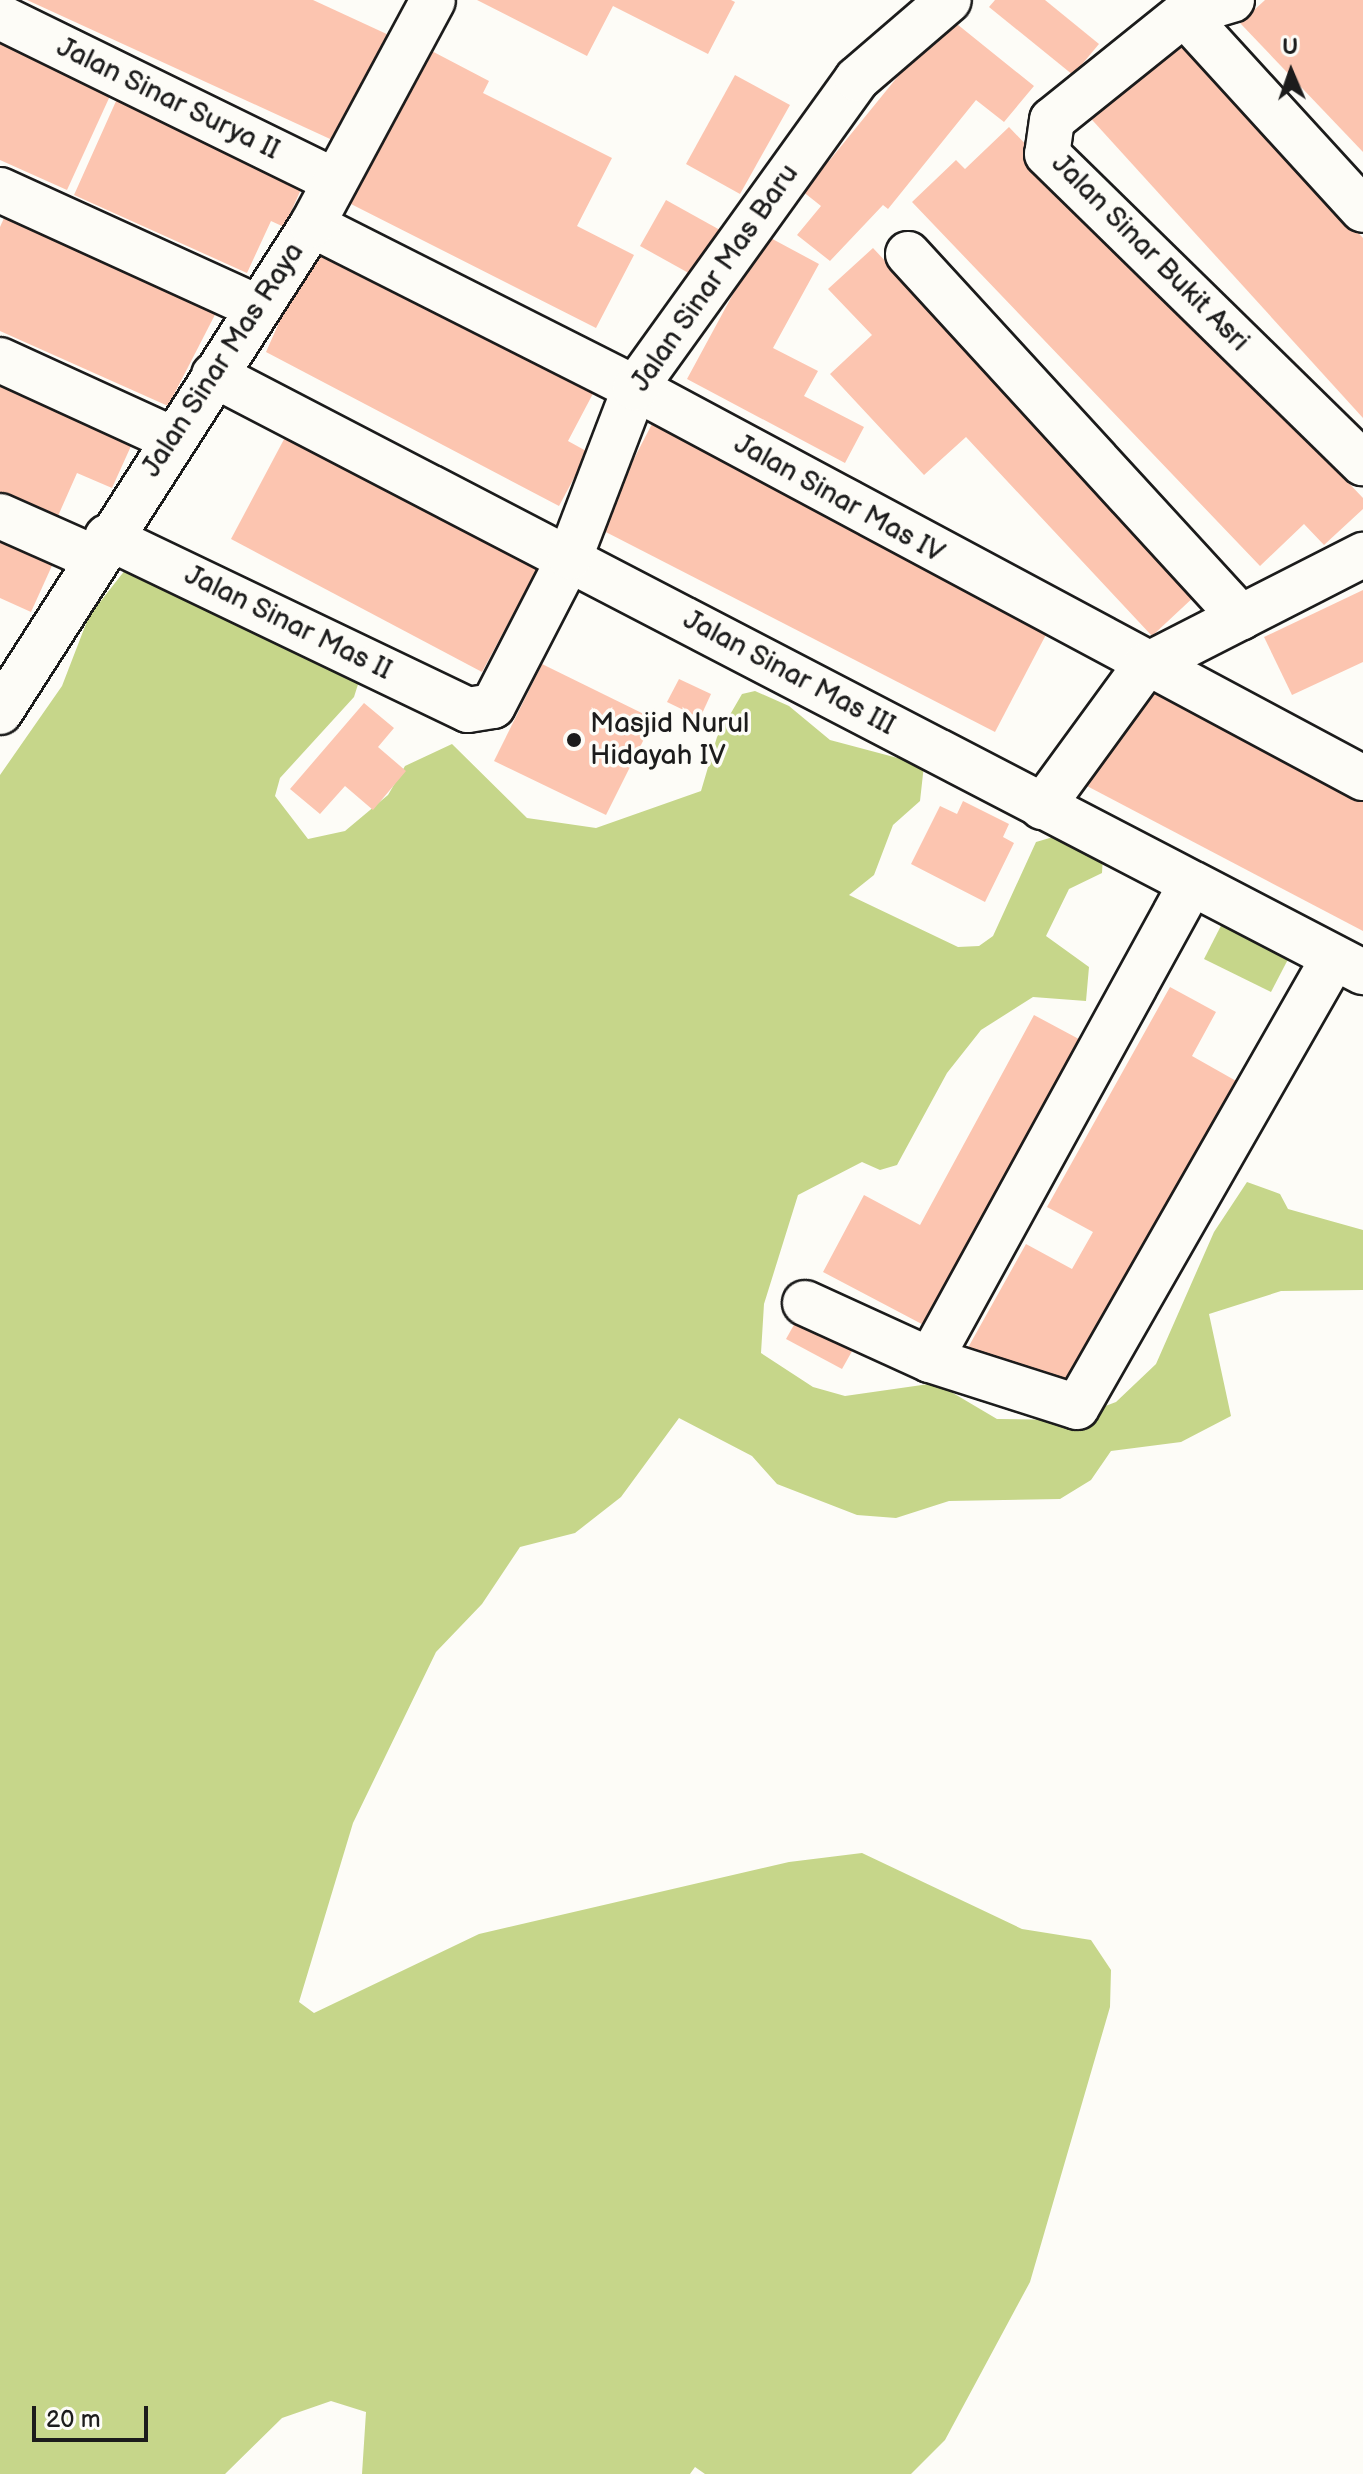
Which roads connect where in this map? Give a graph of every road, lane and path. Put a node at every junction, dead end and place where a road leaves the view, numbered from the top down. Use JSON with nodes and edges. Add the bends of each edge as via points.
{"nodes":[{"id":1,"x":949,"y":0,"type":"edge"},
{"id":2,"x":1232,"y":0,"type":"edge"},
{"id":3,"x":418,"y":5,"type":"edge"},
{"id":4,"x":1184,"y":14,"type":"junction"},
{"id":5,"x":0,"y":17,"type":"edge"},
{"id":6,"x":335,"y":181,"type":"junction"},
{"id":7,"x":0,"y":190,"type":"edge"},
{"id":8,"x":1363,"y":210,"type":"edge"},
{"id":9,"x":312,"y":225,"type":"junction"},
{"id":10,"x":908,"y":254,"type":"dead end"},
{"id":11,"x":257,"y":307,"type":"junction"},
{"id":12,"x":0,"y":360,"type":"edge"},
{"id":13,"x":214,"y":375,"type":"junction"},
{"id":14,"x":635,"y":388,"type":"junction"},
{"id":15,"x":170,"y":438,"type":"junction"},
{"id":16,"x":1363,"y":463,"type":"edge"},
{"id":17,"x":0,"y":516,"type":"edge"},
{"id":18,"x":101,"y":547,"type":"junction"},
{"id":19,"x":1363,"y":555,"type":"edge"},
{"id":20,"x":570,"y":557,"type":"junction"},
{"id":21,"x":1241,"y":618,"type":"junction"},
{"id":22,"x":1145,"y":666,"type":"junction"},
{"id":23,"x":4,"y":698,"type":"edge"},
{"id":24,"x":468,"y":710,"type":"joint"},
{"id":25,"x":1353,"y":763,"type":"edge"},
{"id":26,"x":1042,"y":807,"type":"junction"},
{"id":27,"x":1191,"y":884,"type":"junction"},
{"id":28,"x":1348,"y":965,"type":"edge"},
{"id":29,"x":805,"y":1303,"type":"dead end"},
{"id":30,"x":930,"y":1360,"type":"junction"}],
"edges":[{"from":1,"to":14,"type":"street","name":"Jalan Sinar Mas Baru","via":[[857,79]]},
{"from":2,"to":4,"type":"street","name":"Jalan Sinar Bukit Asri"},
{"from":3,"to":6,"type":"street","name":"Jalan Sinar Mas Raya"},
{"from":4,"to":8,"type":"street"},
{"from":4,"to":16,"type":"street","name":"Jalan Sinar Bukit Asri","via":[[1052,120],[1047,154]]},
{"from":5,"to":6,"type":"street","name":"Jalan Sinar Surya II"},
{"from":6,"to":9,"type":"street","name":"Jalan Sinar Mas Raya"},
{"from":7,"to":11,"type":"street"},
{"from":9,"to":11,"type":"street","name":"Jalan Sinar Mas Raya"},
{"from":9,"to":14,"type":"street","name":"Jalan Sinar Mas IV"},
{"from":10,"to":21,"type":"street"},
{"from":11,"to":13,"type":"street","name":"Jalan Sinar Mas Raya"},
{"from":12,"to":15,"type":"street"},
{"from":13,"to":15,"type":"street","name":"Jalan Sinar Mas Raya"},
{"from":13,"to":20,"type":"street","name":"Jalan Sinar Mas III"},
{"from":14,"to":20,"type":"street","name":"Jalan Sinar Mas Baru"},
{"from":14,"to":22,"type":"street","name":"Jalan Sinar Mas IV"},
{"from":15,"to":18,"type":"street","name":"Jalan Sinar Mas Raya"},
{"from":17,"to":18,"type":"street","name":"Jalan Sinar Mas II"},
{"from":18,"to":23,"type":"street","name":"Jalan Sinar Mas Raya"},
{"from":18,"to":24,"type":"street","name":"Jalan Sinar Mas II"},
{"from":19,"to":21,"type":"street"},
{"from":20,"to":24,"type":"street","name":"Jalan Sinar Mas Baru","via":[[493,706]]},
{"from":20,"to":26,"type":"street","name":"Jalan Sinar Mas III"},
{"from":21,"to":22,"type":"street"},
{"from":22,"to":25,"type":"street","name":"Jalan Sinar Mas IV"},
{"from":22,"to":26,"type":"street"},
{"from":26,"to":27,"type":"street","name":"Jalan Sinar Mas III"},
{"from":27,"to":28,"type":"street","name":"Jalan Sinar Mas III"},
{"from":27,"to":30,"type":"street"},
{"from":28,"to":30,"type":"street","via":[[1077,1407]]},
{"from":29,"to":30,"type":"street"}]}
